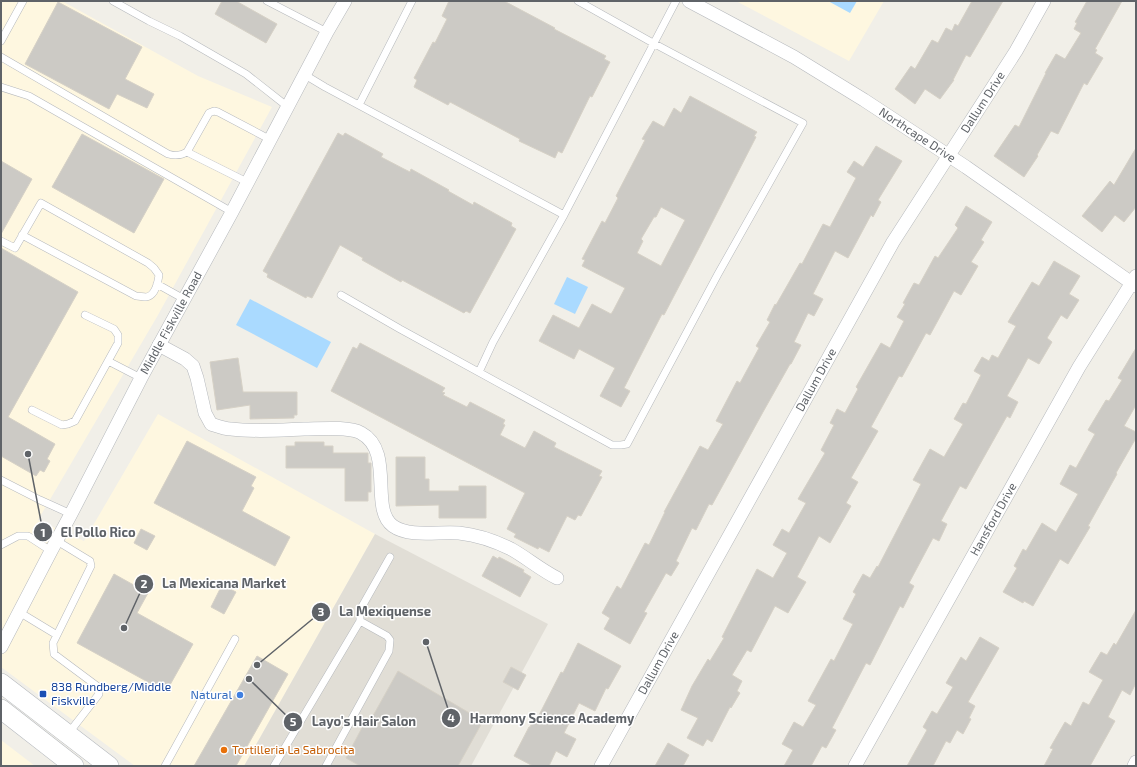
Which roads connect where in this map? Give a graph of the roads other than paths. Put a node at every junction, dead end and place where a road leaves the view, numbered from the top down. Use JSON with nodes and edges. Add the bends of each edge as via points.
{"nodes":[{"id":1,"x":23,"y":1,"type":"edge"},
{"id":2,"x":113,"y":1,"type":"edge"},
{"id":3,"x":267,"y":1,"type":"edge"},
{"id":4,"x":346,"y":1,"type":"edge"},
{"id":5,"x":412,"y":1,"type":"edge"},
{"id":6,"x":578,"y":1,"type":"edge"},
{"id":7,"x":676,"y":1,"type":"edge"},
{"id":8,"x":690,"y":1,"type":"edge"},
{"id":9,"x":1044,"y":1,"type":"edge"},
{"id":10,"x":327,"y":32,"type":"junction"},
{"id":11,"x":1,"y":41,"type":"edge"},
{"id":12,"x":653,"y":43,"type":"junction"},
{"id":13,"x":1,"y":57,"type":"edge"},
{"id":14,"x":305,"y":75,"type":"junction"},
{"id":15,"x":1,"y":87,"type":"edge"},
{"id":16,"x":359,"y":105,"type":"junction"},
{"id":17,"x":288,"y":107,"type":"junction"},
{"id":18,"x":270,"y":140,"type":"junction"},
{"id":19,"x":187,"y":152,"type":"junction"},
{"id":20,"x":949,"y":156,"type":"junction"},
{"id":21,"x":247,"y":182,"type":"junction"},
{"id":22,"x":232,"y":212,"type":"junction"},
{"id":23,"x":564,"y":215,"type":"junction"},
{"id":24,"x":22,"y":235,"type":"junction"},
{"id":25,"x":1,"y":241,"type":"edge"},
{"id":26,"x":1134,"y":281,"type":"edge"},
{"id":27,"x":157,"y":284,"type":"junction"},
{"id":28,"x":341,"y":295,"type":"dead end"},
{"id":29,"x":184,"y":299,"type":"junction"},
{"id":30,"x":85,"y":315,"type":"dead end"},
{"id":31,"x":159,"y":345,"type":"junction"},
{"id":32,"x":108,"y":361,"type":"junction"},
{"id":33,"x":479,"y":372,"type":"junction"},
{"id":34,"x":141,"y":378,"type":"junction"},
{"id":35,"x":32,"y":410,"type":"dead end"},
{"id":36,"x":1,"y":480,"type":"edge"},
{"id":37,"x":72,"y":514,"type":"junction"},
{"id":38,"x":1,"y":546,"type":"edge"},
{"id":39,"x":54,"y":546,"type":"junction"},
{"id":40,"x":390,"y":557,"type":"dead end"},
{"id":41,"x":557,"y":578,"type":"dead end"},
{"id":42,"x":19,"y":612,"type":"junction"},
{"id":43,"x":360,"y":621,"type":"junction"},
{"id":44,"x":57,"y":635,"type":"junction"},
{"id":45,"x":235,"y":639,"type":"dead end"},
{"id":46,"x":1,"y":647,"type":"edge"},
{"id":47,"x":1,"y":683,"type":"edge"},
{"id":48,"x":1,"y":709,"type":"edge"},
{"id":49,"x":68,"y":734,"type":"junction"},
{"id":50,"x":1136,"y":762,"type":"edge"},
{"id":51,"x":74,"y":766,"type":"edge"},
{"id":52,"x":109,"y":766,"type":"edge"},
{"id":53,"x":165,"y":766,"type":"edge"},
{"id":54,"x":274,"y":766,"type":"edge"},
{"id":55,"x":326,"y":766,"type":"edge"},
{"id":56,"x":601,"y":766,"type":"edge"},
{"id":57,"x":855,"y":766,"type":"edge"},
{"id":58,"x":1134,"y":766,"type":"edge"}],
"edges":[{"from":1,"to":11,"type":"lane"},
{"from":2,"to":17,"type":"lane","via":[[246,74]]},
{"from":3,"to":10,"type":"lane"},
{"from":4,"to":10,"type":"street","name":"Middle Fiskville Road"},
{"from":5,"to":16,"type":"lane"},
{"from":6,"to":12,"type":"lane"},
{"from":7,"to":12,"type":"lane"},
{"from":8,"to":20,"type":"street","name":"Northcape Drive","via":[[801,61]]},
{"from":9,"to":20,"type":"street","name":"Dallum Drive","via":[[1016,52]]},
{"from":10,"to":14,"type":"street","name":"Middle Fiskville Road"},
{"from":12,"to":23,"type":"lane"},
{"from":12,"to":33,"type":"lane","via":[[804,123],[718,274],[627,444],[612,445]]},
{"from":13,"to":19,"type":"lane","via":[[168,154],[175,156]]},
{"from":14,"to":16,"type":"lane"},
{"from":14,"to":17,"type":"street","name":"Middle Fiskville Road"},
{"from":15,"to":22,"type":"lane","via":[[29,96]]},
{"from":16,"to":23,"type":"lane"},
{"from":17,"to":18,"type":"street","name":"Middle Fiskville Road"},
{"from":18,"to":19,"type":"lane","via":[[214,111],[209,113]]},
{"from":18,"to":21,"type":"street","name":"Middle Fiskville Road"},
{"from":19,"to":21,"type":"lane"},
{"from":20,"to":26,"type":"street","name":"Northcape Drive"},
{"from":20,"to":56,"type":"street","name":"Dallum Drive","via":[[893,242]]},
{"from":21,"to":22,"type":"street","name":"Middle Fiskville Road"},
{"from":22,"to":29,"type":"street","name":"Middle Fiskville Road"},
{"from":23,"to":33,"type":"lane"},
{"from":24,"to":25,"type":"lane","via":[[15,248]]},
{"from":24,"to":27,"type":"lane","via":[[136,296],[146,297],[152,294]]},
{"from":24,"to":27,"type":"lane","via":[[41,203],[148,263],[159,275]]},
{"from":26,"to":57,"type":"street","name":"Hansford Drive","via":[[1079,367]]},
{"from":27,"to":29,"type":"lane"},
{"from":28,"to":33,"type":"lane"},
{"from":29,"to":31,"type":"street","name":"Middle Fiskville Road"},
{"from":30,"to":32,"type":"lane","via":[[114,329],[118,335],[118,343]]},
{"from":31,"to":34,"type":"street","name":"Middle Fiskville Road"},
{"from":31,"to":41,"type":"street","via":[[193,366],[205,413],[211,424],[231,429],[340,428],[360,432],[373,443],[379,459],[383,506],[389,522],[394,527],[417,533],[458,533],[481,537],[511,549]]},
{"from":32,"to":34,"type":"lane"},
{"from":32,"to":35,"type":"lane","via":[[75,421],[62,425]]},
{"from":34,"to":37,"type":"street","name":"Middle Fiskville Road"},
{"from":36,"to":37,"type":"lane"},
{"from":37,"to":39,"type":"street","name":"Middle Fiskville Road"},
{"from":38,"to":39,"type":"lane","via":[[18,536],[28,536]]},
{"from":39,"to":42,"type":"street","name":"Middle Fiskville Road"},
{"from":39,"to":44,"type":"lane","via":[[90,561],[91,566]]},
{"from":40,"to":43,"type":"lane","via":[[360,610]]},
{"from":42,"to":44,"type":"lane"},
{"from":42,"to":46,"type":"street","name":"Middle Fiskville Road"},
{"from":43,"to":54,"type":"lane"},
{"from":43,"to":55,"type":"lane","via":[[387,636],[390,640],[389,651]]},
{"from":44,"to":49,"type":"lane","via":[[53,643],[54,654],[97,686],[99,694]]},
{"from":45,"to":53,"type":"lane"},
{"from":47,"to":49,"type":"main road"},
{"from":48,"to":51,"type":"main road"},
{"from":49,"to":52,"type":"main road"},
{"from":50,"to":58,"type":"street"}]}
